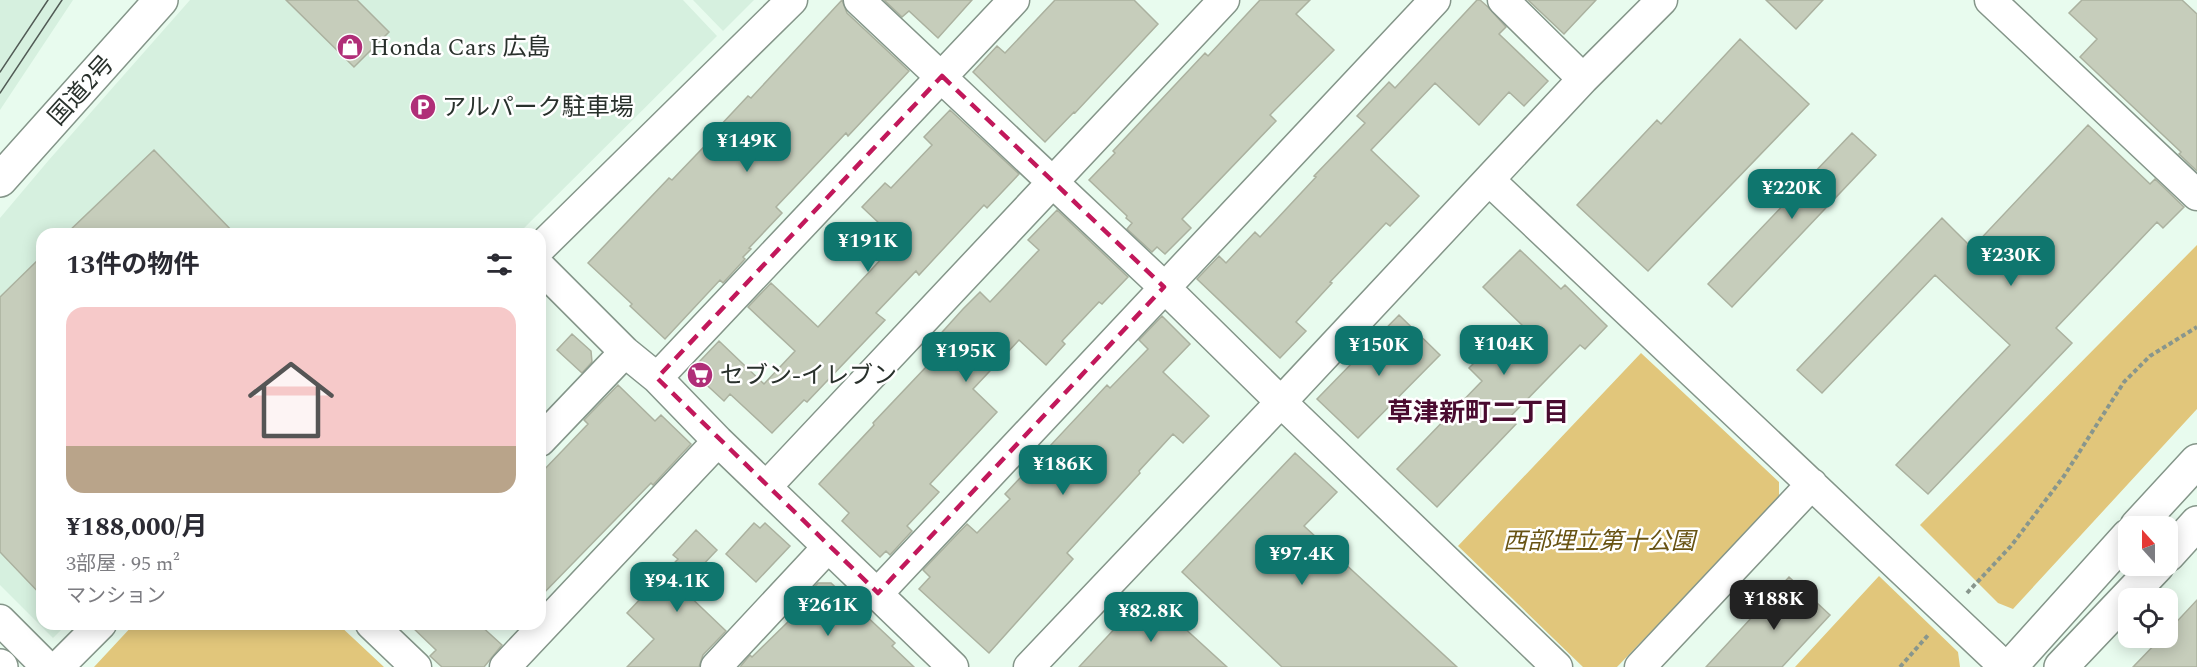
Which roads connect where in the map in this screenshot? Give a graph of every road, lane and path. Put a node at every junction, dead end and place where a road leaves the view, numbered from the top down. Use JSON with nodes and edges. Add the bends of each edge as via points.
{"nodes":[{"id":1,"x":161,"y":0,"type":"edge"},
{"id":2,"x":792,"y":0,"type":"edge"},
{"id":3,"x":859,"y":0,"type":"edge"},
{"id":4,"x":1014,"y":0,"type":"edge"},
{"id":5,"x":1224,"y":0,"type":"edge"},
{"id":6,"x":1434,"y":0,"type":"edge"},
{"id":7,"x":1503,"y":0,"type":"edge"},
{"id":8,"x":1662,"y":0,"type":"edge"},
{"id":9,"x":1990,"y":0,"type":"edge"},
{"id":10,"x":942,"y":76,"type":"junction"},
{"id":11,"x":1583,"y":79,"type":"junction"},
{"id":12,"x":0,"y":180,"type":"edge"},
{"id":13,"x":1489,"y":180,"type":"junction"},
{"id":14,"x":1052,"y":181,"type":"junction"},
{"id":15,"x":2197,"y":195,"type":"edge"},
{"id":16,"x":546,"y":242,"type":"edge"},
{"id":17,"x":546,"y":273,"type":"edge"},
{"id":18,"x":1164,"y":287,"type":"junction"},
{"id":19,"x":2197,"y":327,"type":"edge"},
{"id":20,"x":625,"y":352,"type":"junction"},
{"id":21,"x":657,"y":378,"type":"junction"},
{"id":22,"x":1281,"y":402,"type":"junction"},
{"id":23,"x":546,"y":435,"type":"edge"},
{"id":24,"x":718,"y":441,"type":"junction"},
{"id":25,"x":2197,"y":461,"type":"edge"},
{"id":26,"x":1812,"y":484,"type":"junction"},
{"id":27,"x":766,"y":487,"type":"junction"},
{"id":28,"x":2146,"y":516,"type":"edge"},
{"id":29,"x":2197,"y":523,"type":"edge"},
{"id":30,"x":2178,"y":544,"type":"edge"},
{"id":31,"x":2118,"y":547,"type":"edge"},
{"id":32,"x":828,"y":548,"type":"junction"},
{"id":33,"x":2147,"y":576,"type":"edge"},
{"id":34,"x":1967,"y":592,"type":"dead end"},
{"id":35,"x":878,"y":593,"type":"junction"},
{"id":36,"x":0,"y":620,"type":"edge"},
{"id":37,"x":546,"y":623,"type":"edge"},
{"id":38,"x":95,"y":630,"type":"edge"},
{"id":39,"x":377,"y":630,"type":"edge"},
{"id":40,"x":540,"y":630,"type":"edge"},
{"id":41,"x":1930,"y":633,"type":"dead end"},
{"id":42,"x":47,"y":667,"type":"edge"},
{"id":43,"x":58,"y":667,"type":"edge"},
{"id":44,"x":416,"y":667,"type":"edge"},
{"id":45,"x":505,"y":667,"type":"edge"},
{"id":46,"x":716,"y":667,"type":"edge"},
{"id":47,"x":953,"y":667,"type":"edge"},
{"id":48,"x":1029,"y":667,"type":"edge"},
{"id":49,"x":1557,"y":667,"type":"edge"},
{"id":50,"x":1640,"y":667,"type":"edge"},
{"id":51,"x":1900,"y":667,"type":"edge"},
{"id":52,"x":2005,"y":667,"type":"edge"},
{"id":53,"x":2010,"y":667,"type":"edge"},
{"id":54,"x":2061,"y":667,"type":"edge"}],
"edges":[{"from":1,"to":12,"type":"main road","name":"国道2号"},
{"from":2,"to":16,"type":"street"},
{"from":3,"to":10,"type":"street"},
{"from":4,"to":10,"type":"street"},
{"from":5,"to":14,"type":"street"},
{"from":6,"to":18,"type":"street"},
{"from":7,"to":11,"type":"street"},
{"from":8,"to":11,"type":"street"},
{"from":9,"to":15,"type":"street"},
{"from":10,"to":14,"type":"street"},
{"from":10,"to":21,"type":"street"},
{"from":11,"to":13,"type":"street"},
{"from":13,"to":22,"type":"street"},
{"from":13,"to":26,"type":"street"},
{"from":14,"to":18,"type":"street"},
{"from":14,"to":27,"type":"street"},
{"from":17,"to":20,"type":"street"},
{"from":18,"to":22,"type":"street"},
{"from":18,"to":35,"type":"street"},
{"from":19,"to":34,"type":"path","via":[[2150,356],[2124,382],[2064,476],[2011,546]]},
{"from":20,"to":21,"type":"street"},
{"from":20,"to":23,"type":"street"},
{"from":21,"to":24,"type":"street"},
{"from":22,"to":48,"type":"street"},
{"from":22,"to":49,"type":"street"},
{"from":24,"to":27,"type":"street"},
{"from":24,"to":37,"type":"street"},
{"from":25,"to":28,"type":"main road"},
{"from":26,"to":50,"type":"street"},
{"from":26,"to":52,"type":"street"},
{"from":27,"to":32,"type":"street"},
{"from":29,"to":30,"type":"main road"},
{"from":31,"to":53,"type":"main road"},
{"from":32,"to":35,"type":"street"},
{"from":32,"to":46,"type":"street"},
{"from":33,"to":54,"type":"main road"},
{"from":35,"to":47,"type":"street"},
{"from":36,"to":42,"type":"street"},
{"from":38,"to":43,"type":"street"},
{"from":39,"to":44,"type":"street"},
{"from":40,"to":45,"type":"street"},
{"from":41,"to":51,"type":"path"}]}
